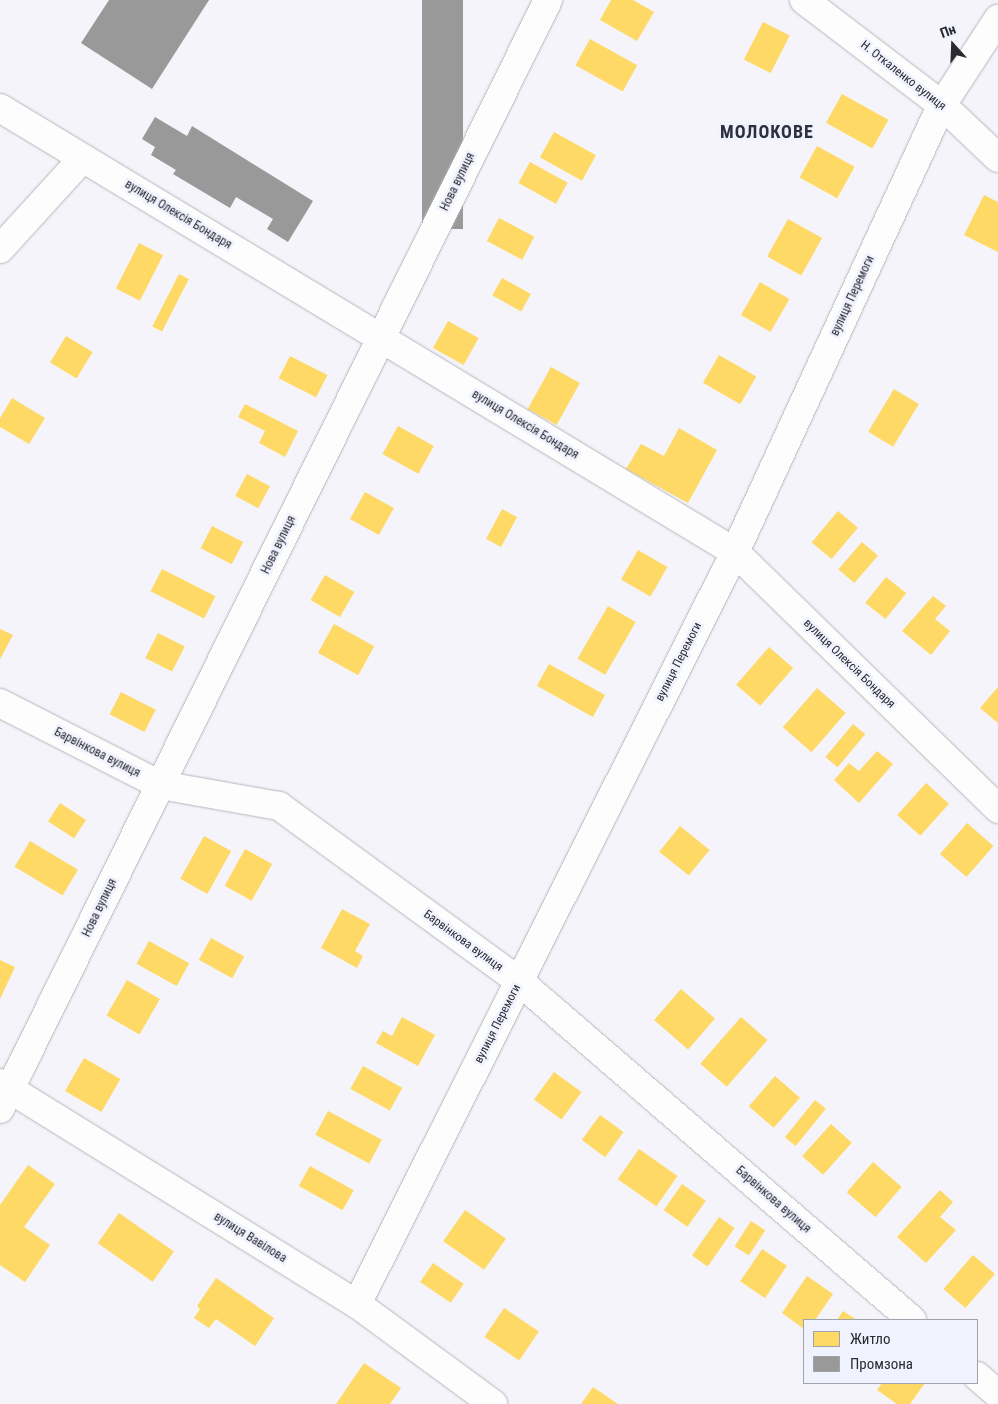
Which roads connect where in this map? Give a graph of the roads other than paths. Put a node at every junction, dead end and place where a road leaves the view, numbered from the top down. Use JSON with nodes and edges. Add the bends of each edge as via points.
{"nodes":[{"id":1,"x":548,"y":0,"type":"edge"},
{"id":2,"x":804,"y":0,"type":"edge"},
{"id":3,"x":998,"y":19,"type":"edge"},
{"id":4,"x":942,"y":105,"type":"junction"},
{"id":5,"x":0,"y":108,"type":"edge"},
{"id":6,"x":83,"y":158,"type":"junction"},
{"id":7,"x":998,"y":158,"type":"edge"},
{"id":8,"x":0,"y":249,"type":"edge"},
{"id":9,"x":381,"y":338,"type":"junction"},
{"id":10,"x":735,"y":552,"type":"junction"},
{"id":11,"x":0,"y":703,"type":"edge"},
{"id":12,"x":160,"y":785,"type":"junction"},
{"id":13,"x":998,"y":809,"type":"edge"},
{"id":14,"x":519,"y":981,"type":"junction"},
{"id":15,"x":3,"y":1094,"type":"edge"},
{"id":16,"x":357,"y":1304,"type":"junction"},
{"id":17,"x":911,"y":1319,"type":"edge"},
{"id":18,"x":978,"y":1377,"type":"edge"},
{"id":19,"x":998,"y":1394,"type":"edge"},
{"id":20,"x":493,"y":1404,"type":"edge"}],
"edges":[{"from":1,"to":9,"type":"street","name":"Нова вулиця"},
{"from":2,"to":4,"type":"street","name":"Н. Откаленко вулиця"},
{"from":3,"to":4,"type":"street","name":"вулиця Перемоги"},
{"from":4,"to":7,"type":"street","name":"Н. Откаленко вулиця"},
{"from":4,"to":10,"type":"street","name":"вулиця Перемоги"},
{"from":5,"to":6,"type":"street","name":"вулиця Олексія Бондаря"},
{"from":6,"to":8,"type":"street"},
{"from":6,"to":9,"type":"street","name":"вулиця Олексія Бондаря"},
{"from":9,"to":10,"type":"street","name":"вулиця Олексія Бондаря"},
{"from":9,"to":12,"type":"street","name":"Нова вулиця"},
{"from":10,"to":13,"type":"street","name":"вулиця Олексія Бондаря"},
{"from":10,"to":14,"type":"street","name":"вулиця Перемоги"},
{"from":11,"to":12,"type":"street","name":"Барвінкова вулиця"},
{"from":12,"to":14,"type":"street","name":"Барвінкова вулиця","via":[[278,806]]},
{"from":12,"to":15,"type":"street","name":"Нова вулиця"},
{"from":14,"to":16,"type":"street","name":"вулиця Перемоги"},
{"from":14,"to":17,"type":"street","name":"Барвінкова вулиця"},
{"from":15,"to":16,"type":"street","name":"вулиця Вавілова"},
{"from":16,"to":20,"type":"street","name":"вулиця Вавілова"},
{"from":18,"to":19,"type":"street"}]}
